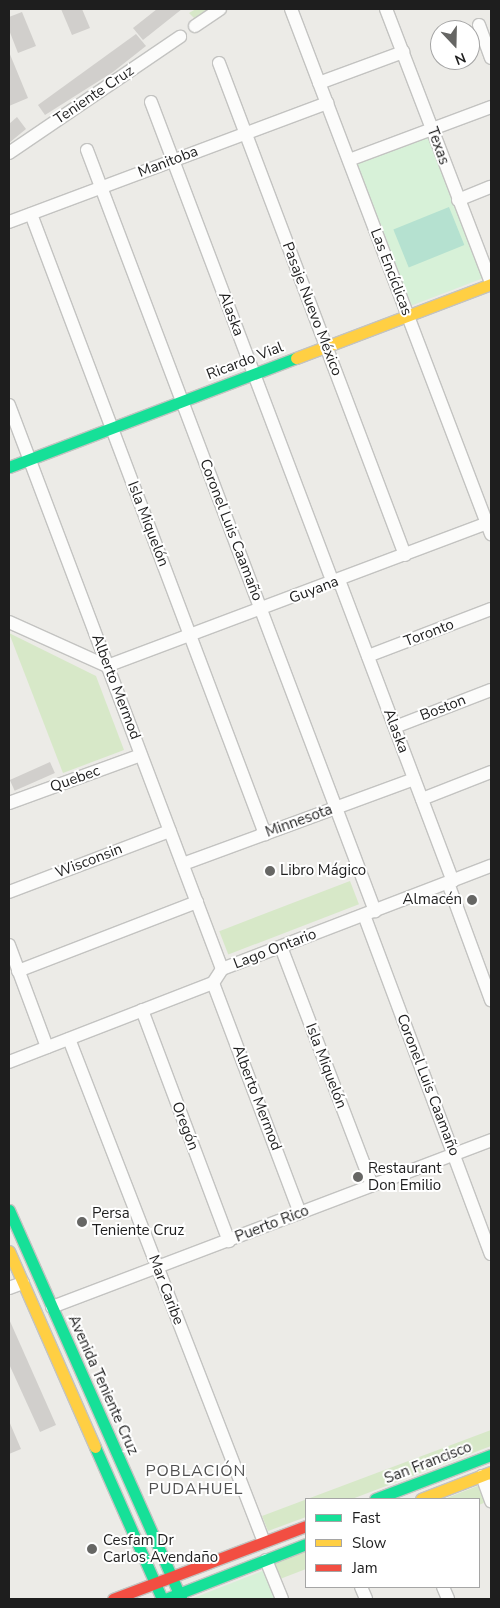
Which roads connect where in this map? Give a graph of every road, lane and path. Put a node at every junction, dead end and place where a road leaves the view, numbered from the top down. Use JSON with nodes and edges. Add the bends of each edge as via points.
{"nodes":[{"id":1,"x":220,"y":9,"type":"edge"},
{"id":2,"x":291,"y":9,"type":"edge"},
{"id":3,"x":386,"y":9,"type":"edge"},
{"id":4,"x":195,"y":26,"type":"dead end"},
{"id":5,"x":480,"y":28,"type":"edge"},
{"id":6,"x":180,"y":36,"type":"dead end"},
{"id":7,"x":403,"y":52,"type":"junction"},
{"id":8,"x":491,"y":58,"type":"edge"},
{"id":9,"x":219,"y":63,"type":"dead end"},
{"id":10,"x":319,"y":83,"type":"junction"},
{"id":11,"x":151,"y":102,"type":"dead end"},
{"id":12,"x":327,"y":103,"type":"junction"},
{"id":13,"x":491,"y":107,"type":"edge"},
{"id":14,"x":432,"y":130,"type":"junction"},
{"id":15,"x":246,"y":133,"type":"junction"},
{"id":16,"x":87,"y":150,"type":"dead end"},
{"id":17,"x":9,"y":153,"type":"edge"},
{"id":18,"x":173,"y":160,"type":"junction"},
{"id":19,"x":349,"y":160,"type":"junction"},
{"id":20,"x":101,"y":187,"type":"junction"},
{"id":21,"x":491,"y":187,"type":"edge"},
{"id":22,"x":458,"y":200,"type":"junction"},
{"id":23,"x":30,"y":214,"type":"junction"},
{"id":24,"x":9,"y":222,"type":"edge"},
{"id":25,"x":491,"y":284,"type":"edge"},
{"id":26,"x":408,"y":316,"type":"junction"},
{"id":27,"x":326,"y":347,"type":"junction"},
{"id":28,"x":254,"y":374,"type":"junction"},
{"id":29,"x":182,"y":401,"type":"junction"},
{"id":30,"x":9,"y":406,"type":"edge"},
{"id":31,"x":111,"y":428,"type":"junction"},
{"id":32,"x":29,"y":459,"type":"junction"},
{"id":33,"x":9,"y":467,"type":"edge"},
{"id":34,"x":490,"y":527,"type":"edge"},
{"id":35,"x":405,"y":555,"type":"junction"},
{"id":36,"x":336,"y":582,"type":"junction"},
{"id":37,"x":491,"y":609,"type":"edge"},
{"id":38,"x":261,"y":610,"type":"junction"},
{"id":39,"x":9,"y":622,"type":"edge"},
{"id":40,"x":190,"y":636,"type":"junction"},
{"id":41,"x":368,"y":656,"type":"junction"},
{"id":42,"x":107,"y":666,"type":"junction"},
{"id":43,"x":491,"y":690,"type":"edge"},
{"id":44,"x":395,"y":727,"type":"junction"},
{"id":45,"x":141,"y":755,"type":"junction"},
{"id":46,"x":491,"y":772,"type":"edge"},
{"id":47,"x":414,"y":779,"type":"junction"},
{"id":48,"x":422,"y":798,"type":"junction"},
{"id":49,"x":9,"y":804,"type":"edge"},
{"id":50,"x":336,"y":808,"type":"junction"},
{"id":51,"x":170,"y":830,"type":"junction"},
{"id":52,"x":265,"y":834,"type":"junction"},
{"id":53,"x":183,"y":864,"type":"junction"},
{"id":54,"x":491,"y":866,"type":"edge"},
{"id":55,"x":451,"y":882,"type":"junction"},
{"id":56,"x":9,"y":892,"type":"edge"},
{"id":57,"x":197,"y":902,"type":"junction"},
{"id":58,"x":370,"y":913,"type":"junction"},
{"id":59,"x":9,"y":945,"type":"edge"},
{"id":60,"x":281,"y":947,"type":"junction"},
{"id":61,"x":222,"y":969,"type":"junction"},
{"id":62,"x":18,"y":971,"type":"junction"},
{"id":63,"x":213,"y":983,"type":"junction"},
{"id":64,"x":491,"y":1000,"type":"edge"},
{"id":65,"x":142,"y":1010,"type":"junction"},
{"id":66,"x":69,"y":1039,"type":"junction"},
{"id":67,"x":47,"y":1047,"type":"junction"},
{"id":68,"x":9,"y":1062,"type":"edge"},
{"id":69,"x":491,"y":1140,"type":"edge"},
{"id":70,"x":454,"y":1154,"type":"junction"},
{"id":71,"x":372,"y":1185,"type":"junction"},
{"id":72,"x":9,"y":1210,"type":"edge"},
{"id":73,"x":300,"y":1213,"type":"junction"},
{"id":74,"x":229,"y":1241,"type":"junction"},
{"id":75,"x":9,"y":1251,"type":"edge"},
{"id":76,"x":491,"y":1254,"type":"edge"},
{"id":77,"x":157,"y":1268,"type":"junction"},
{"id":78,"x":23,"y":1282,"type":"junction"},
{"id":79,"x":9,"y":1288,"type":"edge"},
{"id":80,"x":52,"y":1307,"type":"junction"},
{"id":81,"x":491,"y":1455,"type":"edge"},
{"id":82,"x":486,"y":1474,"type":"edge"},
{"id":83,"x":378,"y":1498,"type":"edge"},
{"id":84,"x":424,"y":1498,"type":"edge"},
{"id":85,"x":491,"y":1501,"type":"edge"},
{"id":86,"x":305,"y":1526,"type":"edge"},
{"id":87,"x":264,"y":1542,"type":"junction"},
{"id":88,"x":305,"y":1544,"type":"edge"},
{"id":89,"x":266,"y":1560,"type":"junction"},
{"id":90,"x":172,"y":1576,"type":"junction"},
{"id":91,"x":156,"y":1583,"type":"junction"},
{"id":92,"x":180,"y":1596,"type":"edge"},
{"id":93,"x":113,"y":1599,"type":"edge"},
{"id":94,"x":163,"y":1599,"type":"edge"},
{"id":95,"x":282,"y":1599,"type":"edge"}],
"edges":[{"from":1,"to":4,"type":"street"},
{"from":2,"to":10,"type":"street","name":"Las Encíclicas"},
{"from":3,"to":7,"type":"street","name":"Texas"},
{"from":5,"to":8,"type":"street"},
{"from":6,"to":17,"type":"street","name":"Teniente Cruz"},
{"from":7,"to":10,"type":"street"},
{"from":7,"to":14,"type":"street","name":"Texas"},
{"from":9,"to":15,"type":"street","name":"Pasaje Nuevo México"},
{"from":10,"to":12,"type":"street","name":"Las Encíclicas"},
{"from":11,"to":18,"type":"street","name":"Alaska"},
{"from":12,"to":15,"type":"street","name":"Manitoba"},
{"from":12,"to":19,"type":"street","name":"Las Encíclicas"},
{"from":13,"to":14,"type":"street"},
{"from":14,"to":19,"type":"street"},
{"from":14,"to":22,"type":"street","name":"Texas"},
{"from":15,"to":18,"type":"street","name":"Manitoba"},
{"from":15,"to":27,"type":"street","name":"Pasaje Nuevo México"},
{"from":16,"to":20,"type":"street","name":"Coronel Luis Caamaño"},
{"from":18,"to":20,"type":"street","name":"Manitoba"},
{"from":18,"to":28,"type":"street","name":"Alaska"},
{"from":19,"to":26,"type":"street","name":"Las Encíclicas"},
{"from":20,"to":23,"type":"street","name":"Manitoba"},
{"from":20,"to":29,"type":"street","name":"Coronel Luis Caamaño"},
{"from":21,"to":22,"type":"street"},
{"from":22,"to":25,"type":"street","name":"Texas"},
{"from":23,"to":24,"type":"street","name":"Manitoba"},
{"from":23,"to":31,"type":"street","name":"Isla Miquelón"},
{"from":25,"to":26,"type":"main road","name":"Ricardo Vial"},
{"from":26,"to":27,"type":"main road","name":"Ricardo Vial"},
{"from":26,"to":34,"type":"street","name":"Las Encíclicas"},
{"from":27,"to":28,"type":"main road","name":"Ricardo Vial"},
{"from":27,"to":35,"type":"street","name":"Pasaje Nuevo México"},
{"from":28,"to":29,"type":"main road","name":"Ricardo Vial"},
{"from":28,"to":36,"type":"street","name":"Alaska"},
{"from":29,"to":31,"type":"main road","name":"Ricardo Vial"},
{"from":29,"to":38,"type":"street","name":"Coronel Luis Caamaño"},
{"from":30,"to":32,"type":"street","name":"Alberto Mermod"},
{"from":31,"to":32,"type":"main road","name":"Ricardo Vial"},
{"from":31,"to":40,"type":"street","name":"Isla Miquelón"},
{"from":32,"to":33,"type":"main road","name":"Ricardo Vial"},
{"from":32,"to":42,"type":"street","name":"Alberto Mermod"},
{"from":34,"to":35,"type":"street","name":"Guyana"},
{"from":35,"to":36,"type":"street","name":"Guyana"},
{"from":36,"to":38,"type":"street","name":"Guyana"},
{"from":36,"to":41,"type":"street","name":"Alaska"},
{"from":37,"to":41,"type":"street","name":"Toronto"},
{"from":38,"to":40,"type":"street","name":"Guyana"},
{"from":38,"to":50,"type":"street","name":"Coronel Luis Caamaño"},
{"from":39,"to":42,"type":"street"},
{"from":40,"to":42,"type":"street","name":"Guyana"},
{"from":40,"to":52,"type":"street","name":"Isla Miquelón"},
{"from":41,"to":44,"type":"street","name":"Alaska"},
{"from":42,"to":45,"type":"street","name":"Alberto Mermod"},
{"from":43,"to":44,"type":"street","name":"Boston"},
{"from":44,"to":47,"type":"street","name":"Alaska"},
{"from":45,"to":49,"type":"street","name":"Quebec"},
{"from":45,"to":51,"type":"street","name":"Alberto Mermod"},
{"from":46,"to":48,"type":"street"},
{"from":47,"to":48,"type":"street","name":"Alaska"},
{"from":47,"to":50,"type":"street","name":"Minnesota"},
{"from":48,"to":55,"type":"street","name":"Alaska"},
{"from":50,"to":52,"type":"street","name":"Minnesota"},
{"from":50,"to":58,"type":"street","name":"Coronel Luis Caamaño"},
{"from":51,"to":53,"type":"street","name":"Alberto Mermod"},
{"from":51,"to":56,"type":"street","name":"Wisconsin"},
{"from":52,"to":53,"type":"street","name":"Minnesota"},
{"from":53,"to":57,"type":"street","name":"Alberto Mermod"},
{"from":54,"to":55,"type":"street","name":"Lago Ontario"},
{"from":55,"to":58,"type":"street","name":"Lago Ontario"},
{"from":55,"to":64,"type":"street","name":"Alaska"},
{"from":57,"to":61,"type":"street","name":"Alberto Mermod"},
{"from":57,"to":62,"type":"street"},
{"from":58,"to":60,"type":"street","name":"Lago Ontario"},
{"from":58,"to":70,"type":"street","name":"Coronel Luis Caamaño"},
{"from":59,"to":62,"type":"street"},
{"from":60,"to":61,"type":"street","name":"Lago Ontario"},
{"from":60,"to":71,"type":"street","name":"Isla Miquelón"},
{"from":61,"to":63,"type":"street","name":"Lago Ontario"},
{"from":62,"to":67,"type":"street"},
{"from":63,"to":65,"type":"street"},
{"from":63,"to":73,"type":"street","name":"Alberto Mermod"},
{"from":65,"to":66,"type":"street"},
{"from":65,"to":74,"type":"street","name":"Oregón"},
{"from":66,"to":67,"type":"street"},
{"from":66,"to":77,"type":"street","name":"Mar Caribe"},
{"from":67,"to":68,"type":"street"},
{"from":69,"to":70,"type":"street","name":"Puerto Rico"},
{"from":70,"to":71,"type":"street","name":"Puerto Rico"},
{"from":70,"to":76,"type":"street","name":"Coronel Luis Caamaño"},
{"from":71,"to":73,"type":"street","name":"Puerto Rico"},
{"from":72,"to":80,"type":"main road","name":"Avenida Teniente Cruz"},
{"from":73,"to":74,"type":"street","name":"Puerto Rico"},
{"from":74,"to":77,"type":"street","name":"Puerto Rico"},
{"from":75,"to":78,"type":"main road"},
{"from":77,"to":80,"type":"street","name":"Puerto Rico"},
{"from":77,"to":87,"type":"street","name":"Mar Caribe"},
{"from":78,"to":79,"type":"street"},
{"from":78,"to":91,"type":"main road"},
{"from":80,"to":90,"type":"main road","name":"Avenida Teniente Cruz"},
{"from":81,"to":83,"type":"main road","name":"San Francisco"},
{"from":82,"to":84,"type":"main road","name":"San Francisco"},
{"from":82,"to":85,"type":"street"},
{"from":86,"to":87,"type":"main road"},
{"from":87,"to":90,"type":"main road"},
{"from":88,"to":89,"type":"main road"},
{"from":89,"to":92,"type":"main road"},
{"from":89,"to":95,"type":"street"},
{"from":90,"to":91,"type":"main road"},
{"from":90,"to":92,"type":"main road","name":"Avenida Teniente Cruz"},
{"from":91,"to":93,"type":"main road"},
{"from":91,"to":94,"type":"main road"},
{"from":92,"to":94,"type":"main road"}]}
